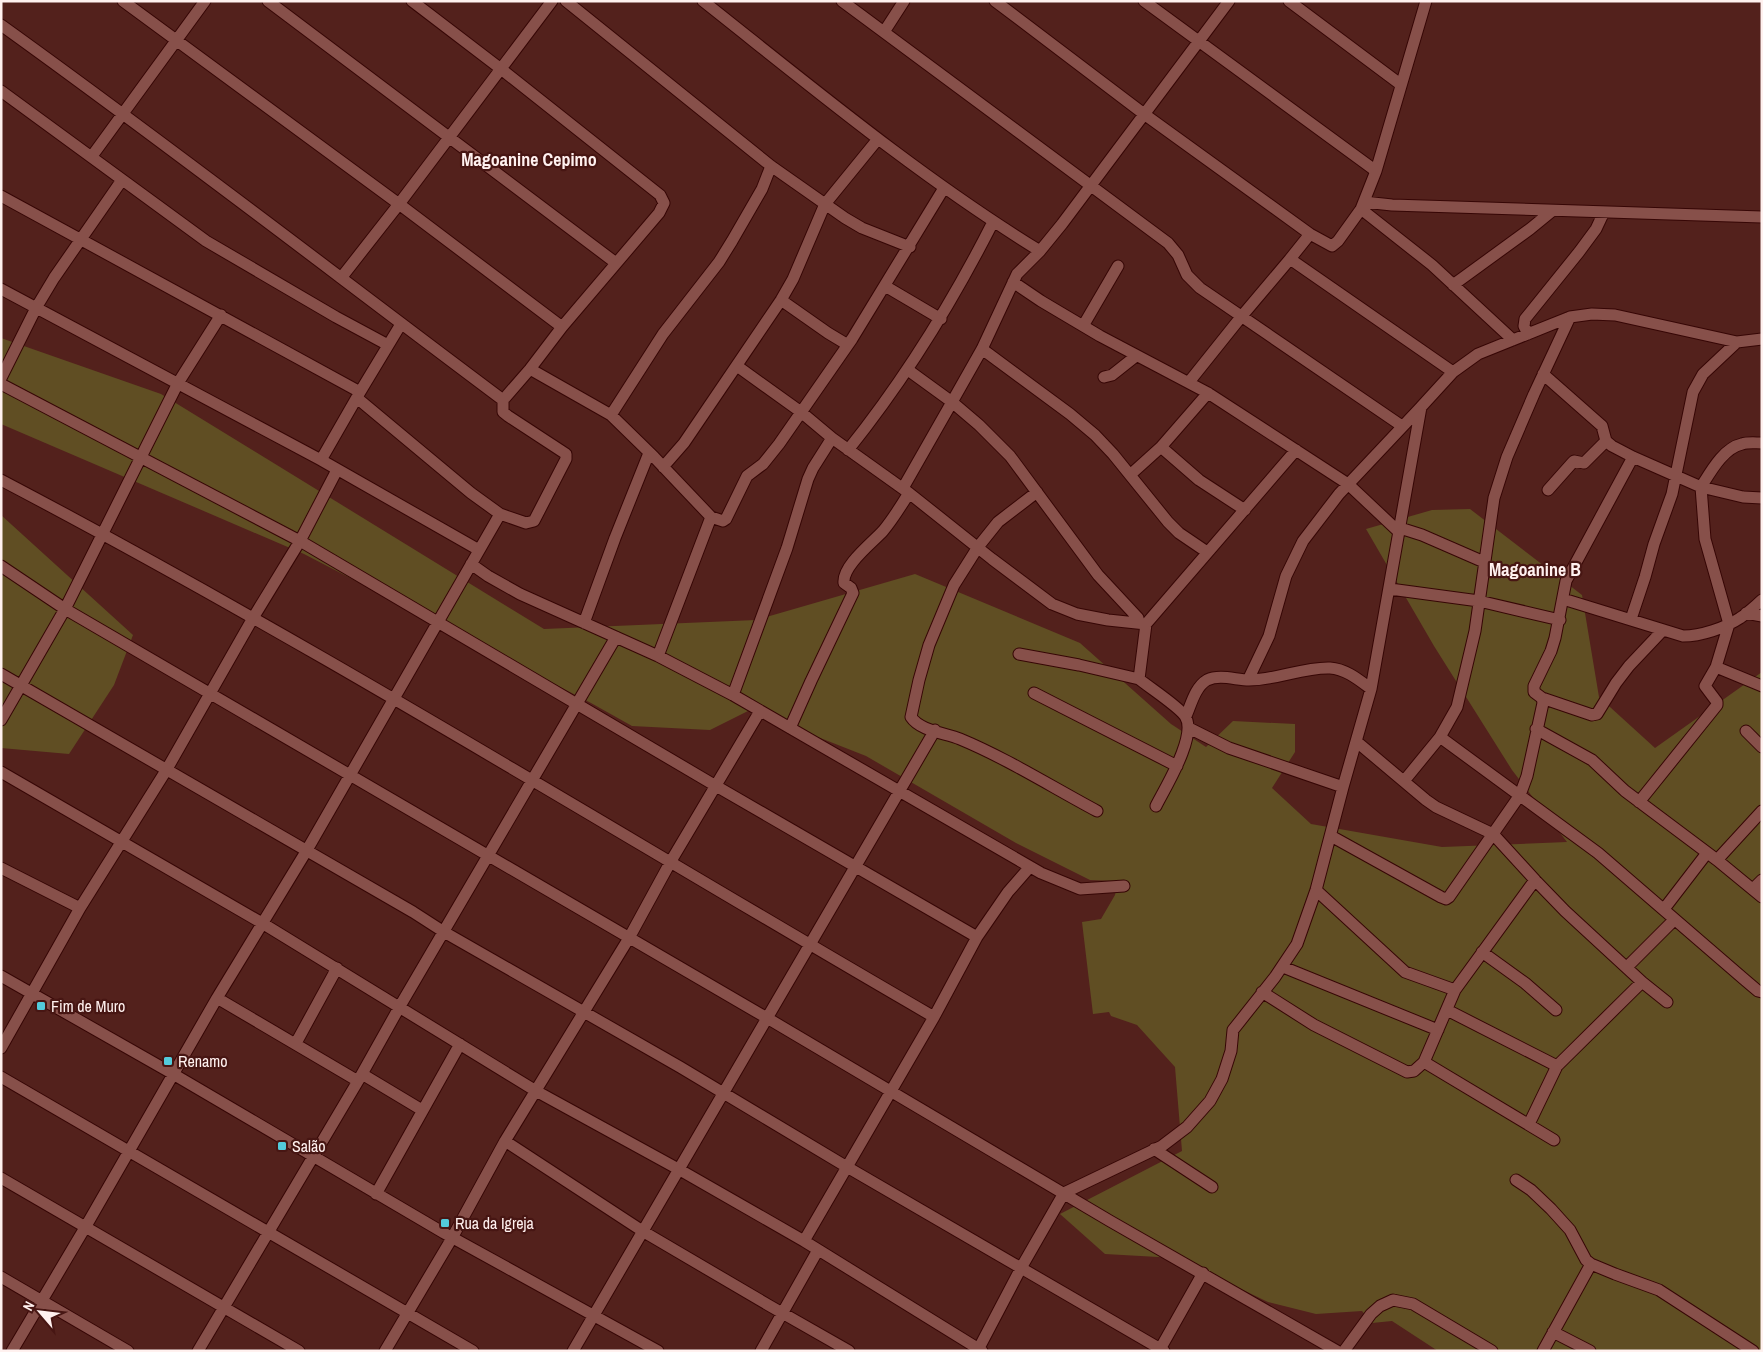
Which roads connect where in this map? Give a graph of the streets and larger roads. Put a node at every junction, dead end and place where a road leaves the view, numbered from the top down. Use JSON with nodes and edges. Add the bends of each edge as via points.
{"nodes":[{"id":1,"x":123,"y":1,"type":"edge"},
{"id":2,"x":205,"y":1,"type":"edge"},
{"id":3,"x":268,"y":1,"type":"edge"},
{"id":4,"x":412,"y":1,"type":"edge"},
{"id":5,"x":552,"y":1,"type":"edge"},
{"id":6,"x":566,"y":1,"type":"edge"},
{"id":7,"x":703,"y":1,"type":"edge"},
{"id":8,"x":842,"y":1,"type":"edge"},
{"id":9,"x":904,"y":1,"type":"edge"},
{"id":10,"x":995,"y":1,"type":"edge"},
{"id":11,"x":1144,"y":1,"type":"edge"},
{"id":12,"x":1229,"y":1,"type":"edge"},
{"id":13,"x":1289,"y":1,"type":"edge"},
{"id":14,"x":1426,"y":1,"type":"edge"},
{"id":15,"x":1,"y":25,"type":"edge"},
{"id":16,"x":884,"y":32,"type":"junction"},
{"id":17,"x":177,"y":41,"type":"junction"},
{"id":18,"x":1198,"y":42,"type":"junction"},
{"id":19,"x":501,"y":69,"type":"junction"},
{"id":20,"x":1400,"y":84,"type":"junction"},
{"id":21,"x":1,"y":91,"type":"edge"},
{"id":22,"x":124,"y":114,"type":"junction"},
{"id":23,"x":1144,"y":114,"type":"junction"},
{"id":24,"x":449,"y":138,"type":"junction"},
{"id":25,"x":878,"y":139,"type":"junction"},
{"id":26,"x":92,"y":156,"type":"junction"},
{"id":27,"x":770,"y":166,"type":"junction"},
{"id":28,"x":1376,"y":171,"type":"junction"},
{"id":29,"x":122,"y":180,"type":"junction"},
{"id":30,"x":1091,"y":185,"type":"junction"},
{"id":31,"x":944,"y":188,"type":"junction"},
{"id":32,"x":1,"y":196,"type":"edge"},
{"id":33,"x":400,"y":204,"type":"junction"},
{"id":34,"x":825,"y":204,"type":"junction"},
{"id":35,"x":1362,"y":206,"type":"junction"},
{"id":36,"x":1552,"y":211,"type":"junction"},
{"id":37,"x":1604,"y":212,"type":"junction"},
{"id":38,"x":1762,"y":217,"type":"edge"},
{"id":39,"x":993,"y":222,"type":"junction"},
{"id":40,"x":1310,"y":234,"type":"junction"},
{"id":41,"x":80,"y":239,"type":"junction"},
{"id":42,"x":910,"y":247,"type":"junction"},
{"id":43,"x":1040,"y":251,"type":"junction"},
{"id":44,"x":1290,"y":259,"type":"junction"},
{"id":45,"x":616,"y":263,"type":"junction"},
{"id":46,"x":1118,"y":266,"type":"dead end"},
{"id":47,"x":341,"y":278,"type":"junction"},
{"id":48,"x":1013,"y":282,"type":"junction"},
{"id":49,"x":1453,"y":285,"type":"junction"},
{"id":50,"x":885,"y":286,"type":"junction"},
{"id":51,"x":1,"y":289,"type":"edge"},
{"id":52,"x":781,"y":300,"type":"junction"},
{"id":53,"x":36,"y":308,"type":"junction"},
{"id":54,"x":221,"y":315,"type":"junction"},
{"id":55,"x":1241,"y":316,"type":"junction"},
{"id":56,"x":941,"y":318,"type":"junction"},
{"id":57,"x":1570,"y":318,"type":"junction"},
{"id":58,"x":401,"y":324,"type":"junction"},
{"id":59,"x":1083,"y":326,"type":"junction"},
{"id":60,"x":562,"y":327,"type":"junction"},
{"id":61,"x":1528,"y":334,"type":"junction"},
{"id":62,"x":1762,"y":339,"type":"edge"},
{"id":63,"x":1512,"y":340,"type":"junction"},
{"id":64,"x":1737,"y":342,"type":"junction"},
{"id":65,"x":388,"y":345,"type":"junction"},
{"id":66,"x":848,"y":345,"type":"junction"},
{"id":67,"x":982,"y":349,"type":"junction"},
{"id":68,"x":1136,"y":356,"type":"junction"},
{"id":69,"x":737,"y":366,"type":"junction"},
{"id":70,"x":530,"y":369,"type":"junction"},
{"id":71,"x":908,"y":370,"type":"junction"},
{"id":72,"x":1453,"y":372,"type":"junction"},
{"id":73,"x":1543,"y":374,"type":"junction"},
{"id":74,"x":1104,"y":377,"type":"dead end"},
{"id":75,"x":1,"y":378,"type":"edge"},
{"id":76,"x":1188,"y":382,"type":"junction"},
{"id":77,"x":178,"y":383,"type":"junction"},
{"id":78,"x":1,"y":384,"type":"edge"},
{"id":79,"x":1208,"y":393,"type":"junction"},
{"id":80,"x":358,"y":395,"type":"junction"},
{"id":81,"x":503,"y":400,"type":"junction"},
{"id":82,"x":952,"y":402,"type":"junction"},
{"id":83,"x":1421,"y":407,"type":"junction"},
{"id":84,"x":801,"y":412,"type":"junction"},
{"id":85,"x":611,"y":415,"type":"junction"},
{"id":86,"x":1402,"y":426,"type":"junction"},
{"id":87,"x":832,"y":438,"type":"junction"},
{"id":88,"x":1606,"y":442,"type":"junction"},
{"id":89,"x":1762,"y":443,"type":"edge"},
{"id":90,"x":1161,"y":447,"type":"junction"},
{"id":91,"x":848,"y":450,"type":"junction"},
{"id":92,"x":1296,"y":450,"type":"junction"},
{"id":93,"x":649,"y":453,"type":"junction"},
{"id":94,"x":141,"y":457,"type":"junction"},
{"id":95,"x":1633,"y":457,"type":"junction"},
{"id":96,"x":321,"y":460,"type":"junction"},
{"id":97,"x":663,"y":467,"type":"junction"},
{"id":98,"x":337,"y":470,"type":"junction"},
{"id":99,"x":1130,"y":475,"type":"junction"},
{"id":100,"x":1677,"y":476,"type":"junction"},
{"id":101,"x":1,"y":480,"type":"edge"},
{"id":102,"x":1348,"y":484,"type":"junction"},
{"id":103,"x":1700,"y":487,"type":"junction"},
{"id":104,"x":1548,"y":490,"type":"dead end"},
{"id":105,"x":906,"y":491,"type":"junction"},
{"id":106,"x":1037,"y":492,"type":"junction"},
{"id":107,"x":1762,"y":498,"type":"edge"},
{"id":108,"x":1245,"y":510,"type":"junction"},
{"id":109,"x":500,"y":514,"type":"junction"},
{"id":110,"x":712,"y":517,"type":"junction"},
{"id":111,"x":1399,"y":530,"type":"junction"},
{"id":112,"x":104,"y":534,"type":"junction"},
{"id":113,"x":300,"y":541,"type":"junction"},
{"id":114,"x":978,"y":547,"type":"junction"},
{"id":115,"x":479,"y":550,"type":"junction"},
{"id":116,"x":1207,"y":552,"type":"junction"},
{"id":117,"x":1484,"y":562,"type":"junction"},
{"id":118,"x":471,"y":564,"type":"junction"},
{"id":119,"x":1,"y":566,"type":"edge"},
{"id":120,"x":1390,"y":589,"type":"junction"},
{"id":121,"x":1563,"y":599,"type":"junction"},
{"id":122,"x":1762,"y":600,"type":"edge"},
{"id":123,"x":1479,"y":601,"type":"junction"},
{"id":124,"x":65,"y":609,"type":"junction"},
{"id":125,"x":1746,"y":613,"type":"junction"},
{"id":126,"x":1762,"y":616,"type":"edge"},
{"id":127,"x":253,"y":618,"type":"junction"},
{"id":128,"x":1560,"y":620,"type":"junction"},
{"id":129,"x":1631,"y":620,"type":"junction"},
{"id":130,"x":438,"y":622,"type":"junction"},
{"id":131,"x":584,"y":623,"type":"junction"},
{"id":132,"x":1143,"y":624,"type":"junction"},
{"id":133,"x":1729,"y":624,"type":"junction"},
{"id":134,"x":1663,"y":630,"type":"junction"},
{"id":135,"x":616,"y":637,"type":"junction"},
{"id":136,"x":1019,"y":654,"type":"dead end"},
{"id":137,"x":658,"y":656,"type":"junction"},
{"id":138,"x":1716,"y":667,"type":"junction"},
{"id":139,"x":1,"y":674,"type":"edge"},
{"id":140,"x":1139,"y":680,"type":"junction"},
{"id":141,"x":1248,"y":680,"type":"junction"},
{"id":142,"x":22,"y":685,"type":"junction"},
{"id":143,"x":1762,"y":686,"type":"edge"},
{"id":144,"x":1371,"y":689,"type":"junction"},
{"id":145,"x":211,"y":693,"type":"junction"},
{"id":146,"x":1034,"y":693,"type":"dead end"},
{"id":147,"x":733,"y":695,"type":"junction"},
{"id":148,"x":394,"y":698,"type":"junction"},
{"id":149,"x":1542,"y":698,"type":"junction"},
{"id":150,"x":578,"y":704,"type":"junction"},
{"id":151,"x":760,"y":711,"type":"junction"},
{"id":152,"x":1186,"y":716,"type":"junction"},
{"id":153,"x":1,"y":720,"type":"edge"},
{"id":154,"x":790,"y":728,"type":"junction"},
{"id":155,"x":1189,"y":728,"type":"junction"},
{"id":156,"x":1536,"y":729,"type":"junction"},
{"id":157,"x":935,"y":730,"type":"junction"},
{"id":158,"x":1746,"y":731,"type":"dead end"},
{"id":159,"x":1440,"y":737,"type":"junction"},
{"id":160,"x":1357,"y":742,"type":"junction"},
{"id":161,"x":1762,"y":747,"type":"edge"},
{"id":162,"x":1177,"y":766,"type":"junction"},
{"id":163,"x":167,"y":769,"type":"junction"},
{"id":164,"x":1,"y":772,"type":"edge"},
{"id":165,"x":350,"y":775,"type":"junction"},
{"id":166,"x":532,"y":780,"type":"junction"},
{"id":167,"x":1404,"y":781,"type":"junction"},
{"id":168,"x":716,"y":786,"type":"junction"},
{"id":169,"x":1343,"y":787,"type":"junction"},
{"id":170,"x":898,"y":792,"type":"junction"},
{"id":171,"x":1520,"y":795,"type":"junction"},
{"id":172,"x":1639,"y":802,"type":"junction"},
{"id":173,"x":1156,"y":806,"type":"dead end"},
{"id":174,"x":1097,"y":811,"type":"dead end"},
{"id":175,"x":1762,"y":811,"type":"edge"},
{"id":176,"x":1492,"y":834,"type":"junction"},
{"id":177,"x":1331,"y":836,"type":"junction"},
{"id":178,"x":121,"y":843,"type":"junction"},
{"id":179,"x":307,"y":850,"type":"junction"},
{"id":180,"x":1707,"y":853,"type":"junction"},
{"id":181,"x":488,"y":856,"type":"junction"},
{"id":182,"x":1717,"y":860,"type":"junction"},
{"id":183,"x":671,"y":861,"type":"junction"},
{"id":184,"x":856,"y":867,"type":"junction"},
{"id":185,"x":1,"y":868,"type":"edge"},
{"id":186,"x":1029,"y":868,"type":"junction"},
{"id":187,"x":1535,"y":880,"type":"junction"},
{"id":188,"x":1762,"y":880,"type":"edge"},
{"id":189,"x":1124,"y":886,"type":"dead end"},
{"id":190,"x":1316,"y":890,"type":"junction"},
{"id":191,"x":1757,"y":893,"type":"edge"},
{"id":192,"x":80,"y":908,"type":"junction"},
{"id":193,"x":1664,"y":909,"type":"junction"},
{"id":194,"x":1674,"y":920,"type":"junction"},
{"id":195,"x":262,"y":923,"type":"junction"},
{"id":196,"x":444,"y":932,"type":"junction"},
{"id":197,"x":977,"y":937,"type":"junction"},
{"id":198,"x":629,"y":938,"type":"junction"},
{"id":199,"x":809,"y":944,"type":"junction"},
{"id":200,"x":1482,"y":952,"type":"junction"},
{"id":201,"x":1283,"y":967,"type":"junction"},
{"id":202,"x":1627,"y":967,"type":"junction"},
{"id":203,"x":337,"y":968,"type":"junction"},
{"id":204,"x":1,"y":976,"type":"edge"},
{"id":205,"x":1642,"y":982,"type":"junction"},
{"id":206,"x":1455,"y":990,"type":"junction"},
{"id":207,"x":1262,"y":992,"type":"junction"},
{"id":208,"x":1762,"y":992,"type":"edge"},
{"id":209,"x":33,"y":994,"type":"junction"},
{"id":210,"x":217,"y":998,"type":"junction"},
{"id":211,"x":1667,"y":1002,"type":"dead end"},
{"id":212,"x":400,"y":1006,"type":"junction"},
{"id":213,"x":1447,"y":1010,"type":"junction"},
{"id":214,"x":1556,"y":1010,"type":"dead end"},
{"id":215,"x":584,"y":1012,"type":"junction"},
{"id":216,"x":934,"y":1016,"type":"junction"},
{"id":217,"x":767,"y":1018,"type":"junction"},
{"id":218,"x":1438,"y":1030,"type":"junction"},
{"id":219,"x":296,"y":1043,"type":"junction"},
{"id":220,"x":460,"y":1044,"type":"junction"},
{"id":221,"x":1,"y":1048,"type":"edge"},
{"id":222,"x":1424,"y":1062,"type":"junction"},
{"id":223,"x":1557,"y":1066,"type":"junction"},
{"id":224,"x":173,"y":1074,"type":"junction"},
{"id":225,"x":1,"y":1077,"type":"edge"},
{"id":226,"x":360,"y":1078,"type":"junction"},
{"id":227,"x":536,"y":1091,"type":"junction"},
{"id":228,"x":891,"y":1091,"type":"junction"},
{"id":229,"x":724,"y":1093,"type":"junction"},
{"id":230,"x":422,"y":1110,"type":"junction"},
{"id":231,"x":1529,"y":1124,"type":"junction"},
{"id":232,"x":1554,"y":1140,"type":"dead end"},
{"id":233,"x":505,"y":1142,"type":"junction"},
{"id":234,"x":1154,"y":1149,"type":"junction"},
{"id":235,"x":129,"y":1150,"type":"junction"},
{"id":236,"x":313,"y":1157,"type":"junction"},
{"id":237,"x":847,"y":1167,"type":"junction"},
{"id":238,"x":680,"y":1170,"type":"junction"},
{"id":239,"x":1,"y":1178,"type":"edge"},
{"id":240,"x":1516,"y":1180,"type":"dead end"},
{"id":241,"x":1212,"y":1187,"type":"dead end"},
{"id":242,"x":1064,"y":1193,"type":"junction"},
{"id":243,"x":376,"y":1194,"type":"junction"},
{"id":244,"x":86,"y":1226,"type":"junction"},
{"id":245,"x":268,"y":1232,"type":"junction"},
{"id":246,"x":644,"y":1232,"type":"junction"},
{"id":247,"x":452,"y":1238,"type":"junction"},
{"id":248,"x":804,"y":1241,"type":"junction"},
{"id":249,"x":818,"y":1250,"type":"junction"},
{"id":250,"x":1591,"y":1264,"type":"junction"},
{"id":251,"x":1021,"y":1268,"type":"junction"},
{"id":252,"x":1203,"y":1274,"type":"junction"},
{"id":253,"x":1,"y":1277,"type":"edge"},
{"id":254,"x":42,"y":1300,"type":"junction"},
{"id":255,"x":224,"y":1306,"type":"junction"},
{"id":256,"x":406,"y":1312,"type":"junction"},
{"id":257,"x":783,"y":1313,"type":"junction"},
{"id":258,"x":593,"y":1316,"type":"junction"},
{"id":259,"x":1553,"y":1332,"type":"junction"},
{"id":260,"x":964,"y":1346,"type":"edge"},
{"id":261,"x":980,"y":1349,"type":"edge"},
{"id":262,"x":1161,"y":1350,"type":"edge"},
{"id":263,"x":12,"y":1351,"type":"edge"},
{"id":264,"x":128,"y":1351,"type":"edge"},
{"id":265,"x":198,"y":1351,"type":"edge"},
{"id":266,"x":299,"y":1351,"type":"edge"},
{"id":267,"x":385,"y":1351,"type":"edge"},
{"id":268,"x":473,"y":1351,"type":"edge"},
{"id":269,"x":574,"y":1351,"type":"edge"},
{"id":270,"x":658,"y":1351,"type":"edge"},
{"id":271,"x":761,"y":1351,"type":"edge"},
{"id":272,"x":849,"y":1351,"type":"edge"},
{"id":273,"x":1337,"y":1351,"type":"edge"},
{"id":274,"x":1344,"y":1351,"type":"edge"},
{"id":275,"x":1492,"y":1351,"type":"edge"},
{"id":276,"x":1543,"y":1351,"type":"edge"},
{"id":277,"x":1590,"y":1351,"type":"edge"},
{"id":278,"x":1753,"y":1351,"type":"edge"}],
"edges":[{"from":1,"to":17,"type":"street"},
{"from":2,"to":17,"type":"street"},
{"from":3,"to":24,"type":"street"},
{"from":4,"to":19,"type":"street"},
{"from":5,"to":19,"type":"street"},
{"from":6,"to":27,"type":"street"},
{"from":7,"to":25,"type":"street"},
{"from":8,"to":16,"type":"street"},
{"from":9,"to":16,"type":"street"},
{"from":10,"to":23,"type":"street"},
{"from":11,"to":18,"type":"street"},
{"from":12,"to":18,"type":"street"},
{"from":13,"to":20,"type":"street"},
{"from":14,"to":20,"type":"street"},
{"from":15,"to":22,"type":"street"},
{"from":16,"to":30,"type":"street"},
{"from":17,"to":22,"type":"street"},
{"from":17,"to":33,"type":"street"},
{"from":18,"to":23,"type":"street"},
{"from":18,"to":28,"type":"street"},
{"from":19,"to":24,"type":"street"},
{"from":19,"to":45,"type":"street","via":[[663,199],[659,213]]},
{"from":20,"to":28,"type":"street"},
{"from":21,"to":26,"type":"street"},
{"from":22,"to":26,"type":"street"},
{"from":22,"to":47,"type":"street"},
{"from":23,"to":30,"type":"street"},
{"from":23,"to":40,"type":"street"},
{"from":24,"to":33,"type":"street"},
{"from":24,"to":45,"type":"street"},
{"from":25,"to":31,"type":"street"},
{"from":25,"to":34,"type":"street"},
{"from":26,"to":29,"type":"street"},
{"from":27,"to":34,"type":"street"},
{"from":27,"to":85,"type":"street","via":[[762,189],[719,262],[663,334]]},
{"from":28,"to":35,"type":"street"},
{"from":29,"to":41,"type":"street"},
{"from":29,"to":65,"type":"street","via":[[206,241]]},
{"from":30,"to":43,"type":"street"},
{"from":30,"to":55,"type":"street","via":[[1168,243],[1193,282]]},
{"from":31,"to":39,"type":"street"},
{"from":31,"to":42,"type":"street"},
{"from":32,"to":41,"type":"street"},
{"from":33,"to":47,"type":"street"},
{"from":33,"to":60,"type":"street"},
{"from":34,"to":42,"type":"street","via":[[862,228]]},
{"from":34,"to":52,"type":"street"},
{"from":35,"to":36,"type":"street"},
{"from":35,"to":40,"type":"street","via":[[1332,246]]},
{"from":35,"to":49,"type":"street"},
{"from":36,"to":37,"type":"street"},
{"from":36,"to":49,"type":"street"},
{"from":37,"to":38,"type":"street"},
{"from":37,"to":61,"type":"street","via":[[1596,229],[1525,319]]},
{"from":39,"to":43,"type":"street"},
{"from":39,"to":56,"type":"street"},
{"from":40,"to":44,"type":"street"},
{"from":41,"to":53,"type":"street"},
{"from":41,"to":54,"type":"street"},
{"from":42,"to":50,"type":"street"},
{"from":43,"to":48,"type":"street"},
{"from":44,"to":55,"type":"street"},
{"from":44,"to":72,"type":"street"},
{"from":45,"to":60,"type":"street"},
{"from":46,"to":59,"type":"street"},
{"from":47,"to":58,"type":"street"},
{"from":48,"to":59,"type":"street"},
{"from":48,"to":67,"type":"street"},
{"from":49,"to":63,"type":"street"},
{"from":50,"to":56,"type":"street"},
{"from":50,"to":66,"type":"street"},
{"from":51,"to":53,"type":"street"},
{"from":52,"to":66,"type":"street"},
{"from":52,"to":69,"type":"street"},
{"from":53,"to":75,"type":"street"},
{"from":53,"to":77,"type":"street"},
{"from":54,"to":77,"type":"street"},
{"from":54,"to":80,"type":"street"},
{"from":55,"to":76,"type":"street"},
{"from":55,"to":86,"type":"street"},
{"from":56,"to":71,"type":"street"},
{"from":57,"to":61,"type":"street"},
{"from":57,"to":64,"type":"street","via":[[1592,314],[1615,315]]},
{"from":57,"to":73,"type":"street"},
{"from":58,"to":65,"type":"street"},
{"from":58,"to":81,"type":"street"},
{"from":59,"to":68,"type":"street"},
{"from":60,"to":70,"type":"street"},
{"from":61,"to":63,"type":"street"},
{"from":62,"to":64,"type":"street"},
{"from":63,"to":72,"type":"street","via":[[1478,354]]},
{"from":64,"to":100,"type":"street","via":[[1703,374],[1693,392]]},
{"from":65,"to":80,"type":"street"},
{"from":66,"to":84,"type":"street"},
{"from":67,"to":82,"type":"street"},
{"from":67,"to":99,"type":"street","via":[[1095,435]]},
{"from":68,"to":74,"type":"street","via":[[1112,375]]},
{"from":68,"to":76,"type":"street"},
{"from":69,"to":84,"type":"street"},
{"from":69,"to":97,"type":"street","via":[[684,443]]},
{"from":70,"to":81,"type":"street"},
{"from":70,"to":85,"type":"street"},
{"from":71,"to":82,"type":"street"},
{"from":71,"to":91,"type":"street"},
{"from":72,"to":83,"type":"street"},
{"from":73,"to":88,"type":"street","via":[[1602,426]]},
{"from":73,"to":117,"type":"street","via":[[1507,457],[1494,498]]},
{"from":76,"to":79,"type":"street"},
{"from":77,"to":94,"type":"street"},
{"from":77,"to":96,"type":"street"},
{"from":78,"to":94,"type":"street"},
{"from":79,"to":90,"type":"street"},
{"from":79,"to":92,"type":"street"},
{"from":80,"to":96,"type":"street"},
{"from":80,"to":109,"type":"street","via":[[471,493]]},
{"from":81,"to":109,"type":"street","via":[[503,412],[566,454],[566,459],[534,521],[526,523]]},
{"from":82,"to":105,"type":"street"},
{"from":82,"to":106,"type":"street","via":[[997,442]]},
{"from":83,"to":86,"type":"street"},
{"from":83,"to":111,"type":"street"},
{"from":84,"to":87,"type":"street"},
{"from":84,"to":110,"type":"street","via":[[763,464],[747,476],[726,518],[723,521]]},
{"from":85,"to":93,"type":"street"},
{"from":86,"to":102,"type":"street"},
{"from":87,"to":91,"type":"street"},
{"from":87,"to":147,"type":"street","via":[[808,479],[787,548]]},
{"from":88,"to":95,"type":"street"},
{"from":88,"to":104,"type":"street","via":[[1584,464],[1574,461]]},
{"from":89,"to":103,"type":"street","via":[[1741,444],[1733,448]]},
{"from":90,"to":99,"type":"street"},
{"from":90,"to":108,"type":"street","via":[[1199,480]]},
{"from":91,"to":105,"type":"street"},
{"from":92,"to":102,"type":"street"},
{"from":92,"to":108,"type":"street"},
{"from":93,"to":97,"type":"street"},
{"from":93,"to":131,"type":"street"},
{"from":94,"to":112,"type":"street"},
{"from":94,"to":113,"type":"street"},
{"from":95,"to":100,"type":"street"},
{"from":95,"to":121,"type":"street","via":[[1566,581]]},
{"from":96,"to":98,"type":"street"},
{"from":97,"to":110,"type":"street"},
{"from":98,"to":113,"type":"street"},
{"from":98,"to":115,"type":"street"},
{"from":99,"to":116,"type":"street","via":[[1179,533]]},
{"from":100,"to":103,"type":"street"},
{"from":100,"to":129,"type":"street"},
{"from":101,"to":112,"type":"street"},
{"from":102,"to":111,"type":"street"},
{"from":102,"to":141,"type":"street","via":[[1315,523],[1293,559],[1270,636]]},
{"from":103,"to":107,"type":"street"},
{"from":103,"to":133,"type":"street","via":[[1705,539]]},
{"from":105,"to":114,"type":"street"},
{"from":105,"to":154,"type":"street","via":[[897,513],[844,577],[844,583],[853,593]]},
{"from":106,"to":114,"type":"street","via":[[998,522]]},
{"from":106,"to":132,"type":"street","via":[[1098,575]]},
{"from":108,"to":116,"type":"street"},
{"from":109,"to":115,"type":"street"},
{"from":110,"to":137,"type":"street"},
{"from":111,"to":117,"type":"street","via":[[1422,535]]},
{"from":111,"to":120,"type":"street"},
{"from":112,"to":124,"type":"street"},
{"from":112,"to":127,"type":"street"},
{"from":113,"to":127,"type":"street"},
{"from":113,"to":130,"type":"street"},
{"from":114,"to":132,"type":"street","via":[[1060,608],[1108,620]]},
{"from":114,"to":157,"type":"street","via":[[954,585],[930,646],[914,704],[911,717],[914,721]]},
{"from":115,"to":118,"type":"street"},
{"from":116,"to":132,"type":"street"},
{"from":117,"to":123,"type":"street"},
{"from":118,"to":130,"type":"street"},
{"from":118,"to":131,"type":"street","via":[[520,594]]},
{"from":119,"to":124,"type":"street"},
{"from":120,"to":123,"type":"street"},
{"from":120,"to":144,"type":"street"},
{"from":121,"to":128,"type":"street"},
{"from":121,"to":129,"type":"street"},
{"from":122,"to":125,"type":"street"},
{"from":123,"to":128,"type":"street"},
{"from":123,"to":159,"type":"street","via":[[1457,706]]},
{"from":124,"to":142,"type":"street"},
{"from":124,"to":145,"type":"street"},
{"from":125,"to":126,"type":"street"},
{"from":125,"to":133,"type":"street"},
{"from":127,"to":145,"type":"street"},
{"from":127,"to":148,"type":"street"},
{"from":128,"to":149,"type":"street","via":[[1551,651],[1534,686],[1534,692]]},
{"from":129,"to":134,"type":"street"},
{"from":130,"to":148,"type":"street"},
{"from":130,"to":150,"type":"street"},
{"from":131,"to":135,"type":"street"},
{"from":132,"to":140,"type":"street"},
{"from":133,"to":134,"type":"street","via":[[1693,636]]},
{"from":133,"to":138,"type":"street"},
{"from":134,"to":149,"type":"street","via":[[1629,666],[1597,714]]},
{"from":135,"to":137,"type":"street"},
{"from":135,"to":150,"type":"street"},
{"from":136,"to":140,"type":"street"},
{"from":137,"to":147,"type":"street"},
{"from":138,"to":143,"type":"street"},
{"from":138,"to":172,"type":"street","via":[[1705,686],[1717,705]]},
{"from":139,"to":142,"type":"street"},
{"from":140,"to":152,"type":"street"},
{"from":141,"to":144,"type":"street","via":[[1331,668],[1355,677]]},
{"from":141,"to":152,"type":"street","via":[[1224,677],[1206,681],[1199,688]]},
{"from":142,"to":153,"type":"street"},
{"from":142,"to":163,"type":"street"},
{"from":144,"to":160,"type":"street"},
{"from":145,"to":163,"type":"street"},
{"from":145,"to":165,"type":"street"},
{"from":146,"to":162,"type":"street"},
{"from":147,"to":151,"type":"street"},
{"from":148,"to":165,"type":"street"},
{"from":148,"to":166,"type":"street"},
{"from":149,"to":156,"type":"street"},
{"from":150,"to":166,"type":"street"},
{"from":150,"to":168,"type":"street"},
{"from":151,"to":154,"type":"street"},
{"from":151,"to":168,"type":"street"},
{"from":152,"to":155,"type":"street"},
{"from":154,"to":170,"type":"street"},
{"from":155,"to":162,"type":"street"},
{"from":155,"to":169,"type":"street","via":[[1229,748]]},
{"from":156,"to":171,"type":"street"},
{"from":156,"to":172,"type":"street","via":[[1592,760]]},
{"from":157,"to":170,"type":"street"},
{"from":157,"to":174,"type":"street","via":[[961,739]]},
{"from":158,"to":161,"type":"street"},
{"from":159,"to":167,"type":"street"},
{"from":159,"to":171,"type":"street"},
{"from":160,"to":167,"type":"street"},
{"from":160,"to":169,"type":"street"},
{"from":162,"to":173,"type":"street"},
{"from":163,"to":178,"type":"street"},
{"from":163,"to":179,"type":"street"},
{"from":164,"to":178,"type":"street"},
{"from":165,"to":179,"type":"street"},
{"from":165,"to":181,"type":"street"},
{"from":166,"to":181,"type":"street"},
{"from":166,"to":183,"type":"street"},
{"from":167,"to":176,"type":"street","via":[[1436,807]]},
{"from":168,"to":183,"type":"street"},
{"from":168,"to":184,"type":"street"},
{"from":169,"to":177,"type":"street"},
{"from":170,"to":184,"type":"street"},
{"from":170,"to":186,"type":"street"},
{"from":171,"to":176,"type":"street"},
{"from":171,"to":193,"type":"street","via":[[1598,853]]},
{"from":172,"to":180,"type":"street"},
{"from":175,"to":182,"type":"street"},
{"from":176,"to":177,"type":"street","via":[[1446,899]]},
{"from":176,"to":187,"type":"street"},
{"from":177,"to":190,"type":"street"},
{"from":178,"to":192,"type":"street"},
{"from":178,"to":195,"type":"street"},
{"from":179,"to":195,"type":"street"},
{"from":179,"to":196,"type":"street"},
{"from":180,"to":182,"type":"street"},
{"from":180,"to":193,"type":"street"},
{"from":181,"to":196,"type":"street"},
{"from":181,"to":198,"type":"street"},
{"from":182,"to":191,"type":"street"},
{"from":183,"to":198,"type":"street"},
{"from":183,"to":199,"type":"street"},
{"from":184,"to":197,"type":"street"},
{"from":184,"to":199,"type":"street"},
{"from":185,"to":192,"type":"street"},
{"from":186,"to":189,"type":"street","via":[[1080,889]]},
{"from":186,"to":197,"type":"street"},
{"from":187,"to":200,"type":"street"},
{"from":187,"to":202,"type":"street"},
{"from":188,"to":191,"type":"street"},
{"from":190,"to":201,"type":"street","via":[[1296,944]]},
{"from":190,"to":206,"type":"street","via":[[1405,972]]},
{"from":192,"to":209,"type":"street"},
{"from":193,"to":194,"type":"street"},
{"from":194,"to":202,"type":"street"},
{"from":194,"to":208,"type":"street"},
{"from":195,"to":203,"type":"street"},
{"from":195,"to":210,"type":"street"},
{"from":196,"to":212,"type":"street"},
{"from":196,"to":215,"type":"street"},
{"from":197,"to":216,"type":"street"},
{"from":198,"to":215,"type":"street"},
{"from":198,"to":217,"type":"street"},
{"from":199,"to":216,"type":"street"},
{"from":199,"to":217,"type":"street"},
{"from":200,"to":206,"type":"street"},
{"from":200,"to":214,"type":"street"},
{"from":201,"to":207,"type":"street"},
{"from":201,"to":218,"type":"street"},
{"from":202,"to":205,"type":"street"},
{"from":203,"to":212,"type":"street"},
{"from":203,"to":219,"type":"street"},
{"from":204,"to":209,"type":"street"},
{"from":205,"to":211,"type":"street"},
{"from":205,"to":223,"type":"street"},
{"from":206,"to":213,"type":"street"},
{"from":207,"to":222,"type":"street","via":[[1314,1026],[1407,1072],[1414,1071]]},
{"from":207,"to":234,"type":"street","via":[[1233,1030],[1228,1061],[1210,1101],[1187,1127]]},
{"from":209,"to":221,"type":"street"},
{"from":209,"to":224,"type":"street"},
{"from":210,"to":219,"type":"street"},
{"from":210,"to":224,"type":"street"},
{"from":212,"to":220,"type":"street"},
{"from":212,"to":226,"type":"street"},
{"from":213,"to":218,"type":"street"},
{"from":213,"to":223,"type":"street"},
{"from":215,"to":227,"type":"street"},
{"from":215,"to":229,"type":"street"},
{"from":216,"to":228,"type":"street"},
{"from":217,"to":228,"type":"street"},
{"from":217,"to":229,"type":"street"},
{"from":218,"to":222,"type":"street"},
{"from":219,"to":226,"type":"street"},
{"from":220,"to":227,"type":"street"},
{"from":220,"to":230,"type":"street"},
{"from":222,"to":231,"type":"street"},
{"from":223,"to":231,"type":"street"},
{"from":224,"to":235,"type":"street"},
{"from":224,"to":236,"type":"street"},
{"from":225,"to":235,"type":"street"},
{"from":226,"to":230,"type":"street"},
{"from":226,"to":236,"type":"street"},
{"from":227,"to":233,"type":"street"},
{"from":227,"to":238,"type":"street"},
{"from":228,"to":237,"type":"street"},
{"from":228,"to":242,"type":"street"},
{"from":229,"to":237,"type":"street"},
{"from":229,"to":238,"type":"street"},
{"from":230,"to":243,"type":"street"},
{"from":231,"to":232,"type":"street"},
{"from":233,"to":246,"type":"street"},
{"from":233,"to":247,"type":"street"},
{"from":234,"to":241,"type":"street"},
{"from":234,"to":242,"type":"street"},
{"from":235,"to":244,"type":"street"},
{"from":235,"to":245,"type":"street"},
{"from":236,"to":243,"type":"street"},
{"from":236,"to":245,"type":"street"},
{"from":237,"to":248,"type":"street"},
{"from":237,"to":251,"type":"street"},
{"from":238,"to":246,"type":"street"},
{"from":238,"to":248,"type":"street"},
{"from":239,"to":244,"type":"street"},
{"from":240,"to":250,"type":"street","via":[[1531,1190],[1570,1230]]},
{"from":242,"to":251,"type":"street"},
{"from":242,"to":252,"type":"street"},
{"from":243,"to":247,"type":"street"},
{"from":244,"to":254,"type":"street"},
{"from":244,"to":255,"type":"street"},
{"from":245,"to":255,"type":"street"},
{"from":245,"to":256,"type":"street"},
{"from":246,"to":257,"type":"street"},
{"from":246,"to":258,"type":"street"},
{"from":247,"to":256,"type":"street"},
{"from":247,"to":258,"type":"street"},
{"from":248,"to":249,"type":"street"},
{"from":249,"to":257,"type":"street"},
{"from":249,"to":260,"type":"street"},
{"from":250,"to":259,"type":"street"},
{"from":250,"to":278,"type":"street","via":[[1659,1290]]},
{"from":251,"to":261,"type":"street"},
{"from":251,"to":262,"type":"street"},
{"from":252,"to":262,"type":"street"},
{"from":252,"to":273,"type":"street"},
{"from":253,"to":254,"type":"street"},
{"from":254,"to":263,"type":"street"},
{"from":254,"to":264,"type":"street"},
{"from":255,"to":265,"type":"street"},
{"from":255,"to":266,"type":"street"},
{"from":256,"to":267,"type":"street"},
{"from":256,"to":268,"type":"street"},
{"from":257,"to":271,"type":"street"},
{"from":257,"to":272,"type":"street"},
{"from":258,"to":269,"type":"street"},
{"from":258,"to":270,"type":"street"},
{"from":259,"to":276,"type":"street"},
{"from":259,"to":277,"type":"street"},
{"from":260,"to":261,"type":"street"},
{"from":274,"to":275,"type":"street","via":[[1371,1314],[1393,1300],[1413,1304]]}]}
